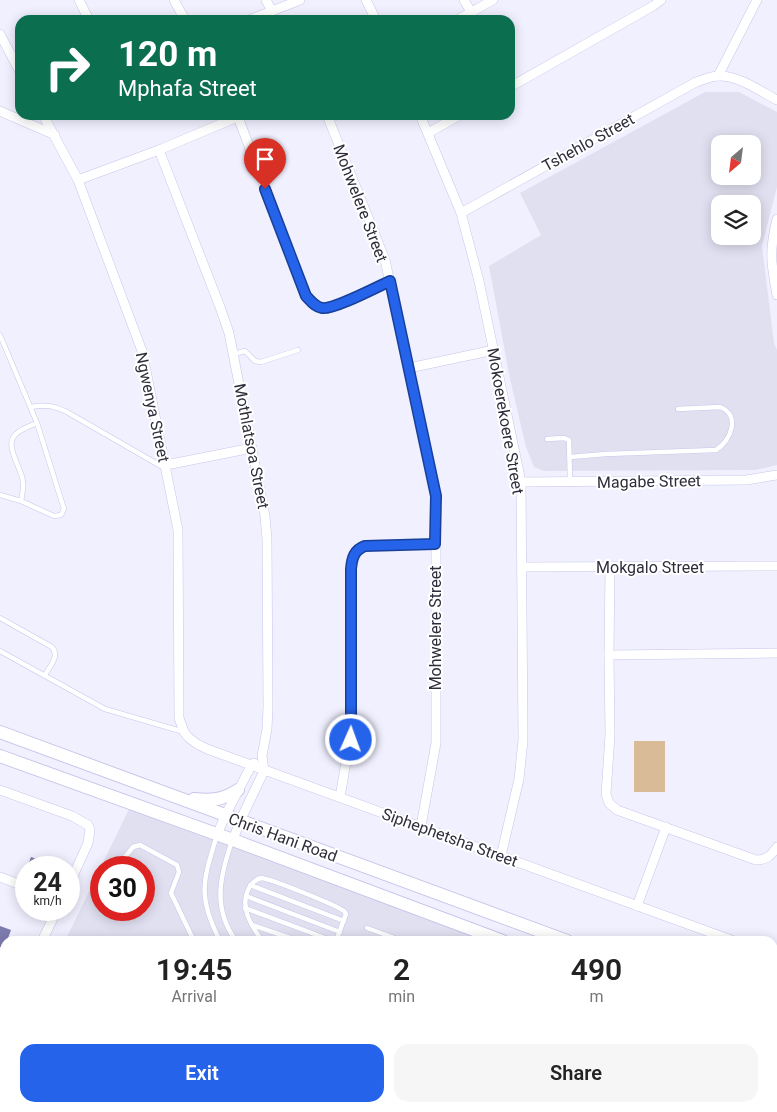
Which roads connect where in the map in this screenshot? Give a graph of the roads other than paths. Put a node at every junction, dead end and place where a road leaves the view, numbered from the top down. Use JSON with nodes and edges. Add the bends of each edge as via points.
{"nodes":[{"id":1,"x":79,"y":0,"type":"edge"},
{"id":2,"x":174,"y":0,"type":"edge"},
{"id":3,"x":266,"y":0,"type":"edge"},
{"id":4,"x":300,"y":0,"type":"edge"},
{"id":5,"x":366,"y":0,"type":"edge"},
{"id":6,"x":464,"y":0,"type":"edge"},
{"id":7,"x":493,"y":0,"type":"edge"},
{"id":8,"x":661,"y":0,"type":"edge"},
{"id":9,"x":757,"y":0,"type":"edge"},
{"id":10,"x":272,"y":11,"type":"junction"},
{"id":11,"x":471,"y":12,"type":"junction"},
{"id":12,"x":86,"y":15,"type":"edge"},
{"id":13,"x":182,"y":15,"type":"edge"},
{"id":14,"x":262,"y":15,"type":"edge"},
{"id":15,"x":374,"y":15,"type":"edge"},
{"id":16,"x":466,"y":15,"type":"edge"},
{"id":17,"x":0,"y":34,"type":"edge"},
{"id":18,"x":15,"y":62,"type":"edge"},
{"id":19,"x":718,"y":76,"type":"junction"},
{"id":20,"x":515,"y":84,"type":"edge"},
{"id":21,"x":777,"y":100,"type":"edge"},
{"id":22,"x":0,"y":111,"type":"edge"},
{"id":23,"x":15,"y":118,"type":"edge"},
{"id":24,"x":19,"y":120,"type":"edge"},
{"id":25,"x":46,"y":120,"type":"edge"},
{"id":26,"x":230,"y":120,"type":"edge"},
{"id":27,"x":241,"y":120,"type":"edge"},
{"id":28,"x":329,"y":120,"type":"edge"},
{"id":29,"x":422,"y":120,"type":"edge"},
{"id":30,"x":451,"y":120,"type":"edge"},
{"id":31,"x":428,"y":133,"type":"junction"},
{"id":32,"x":55,"y":135,"type":"junction"},
{"id":33,"x":159,"y":150,"type":"junction"},
{"id":34,"x":78,"y":180,"type":"junction"},
{"id":35,"x":461,"y":213,"type":"junction"},
{"id":36,"x":777,"y":219,"type":"edge"},
{"id":37,"x":390,"y":281,"type":"junction"},
{"id":38,"x":777,"y":295,"type":"edge"},
{"id":39,"x":0,"y":335,"type":"edge"},
{"id":40,"x":298,"y":350,"type":"dead end"},
{"id":41,"x":494,"y":350,"type":"junction"},
{"id":42,"x":234,"y":354,"type":"junction"},
{"id":43,"x":409,"y":368,"type":"junction"},
{"id":44,"x":31,"y":408,"type":"junction"},
{"id":45,"x":678,"y":409,"type":"dead end"},
{"id":46,"x":37,"y":423,"type":"junction"},
{"id":47,"x":547,"y":440,"type":"dead end"},
{"id":48,"x":252,"y":448,"type":"junction"},
{"id":49,"x":570,"y":457,"type":"junction"},
{"id":50,"x":166,"y":467,"type":"junction"},
{"id":51,"x":777,"y":475,"type":"edge"},
{"id":52,"x":521,"y":482,"type":"junction"},
{"id":53,"x":570,"y":482,"type":"junction"},
{"id":54,"x":0,"y":495,"type":"edge"},
{"id":55,"x":21,"y":501,"type":"junction"},
{"id":56,"x":435,"y":544,"type":"junction"},
{"id":57,"x":777,"y":566,"type":"edge"},
{"id":58,"x":522,"y":567,"type":"junction"},
{"id":59,"x":610,"y":567,"type":"junction"},
{"id":60,"x":0,"y":618,"type":"edge"},
{"id":61,"x":0,"y":651,"type":"edge"},
{"id":62,"x":777,"y":652,"type":"edge"},
{"id":63,"x":609,"y":655,"type":"junction"},
{"id":64,"x":45,"y":675,"type":"junction"},
{"id":65,"x":0,"y":732,"type":"edge"},
{"id":66,"x":184,"y":732,"type":"junction"},
{"id":67,"x":0,"y":756,"type":"edge"},
{"id":68,"x":262,"y":756,"type":"junction"},
{"id":69,"x":251,"y":766,"type":"junction"},
{"id":70,"x":264,"y":771,"type":"junction"},
{"id":71,"x":0,"y":790,"type":"edge"},
{"id":72,"x":238,"y":790,"type":"junction"},
{"id":73,"x":340,"y":797,"type":"junction"},
{"id":74,"x":179,"y":798,"type":"junction"},
{"id":75,"x":225,"y":816,"type":"junction"},
{"id":76,"x":240,"y":821,"type":"junction"},
{"id":77,"x":421,"y":826,"type":"junction"},
{"id":78,"x":666,"y":827,"type":"junction"},
{"id":79,"x":218,"y":835,"type":"junction"},
{"id":80,"x":233,"y":840,"type":"junction"},
{"id":81,"x":777,"y":847,"type":"edge"},
{"id":82,"x":126,"y":856,"type":"edge"},
{"id":83,"x":501,"y":856,"type":"junction"},
{"id":84,"x":80,"y":861,"type":"edge"},
{"id":85,"x":0,"y":877,"type":"edge"},
{"id":86,"x":15,"y":883,"type":"edge"},
{"id":87,"x":250,"y":885,"type":"junction"},
{"id":88,"x":246,"y":896,"type":"junction"},
{"id":89,"x":637,"y":906,"type":"junction"},
{"id":90,"x":245,"y":908,"type":"junction"},
{"id":91,"x":52,"y":921,"type":"edge"},
{"id":92,"x":344,"y":921,"type":"junction"},
{"id":93,"x":252,"y":925,"type":"junction"},
{"id":94,"x":367,"y":928,"type":"dead end"},
{"id":95,"x":340,"y":932,"type":"junction"},
{"id":96,"x":44,"y":936,"type":"edge"},
{"id":97,"x":192,"y":936,"type":"edge"},
{"id":98,"x":218,"y":936,"type":"edge"},
{"id":99,"x":233,"y":936,"type":"edge"},
{"id":100,"x":259,"y":936,"type":"edge"},
{"id":101,"x":284,"y":936,"type":"edge"},
{"id":102,"x":321,"y":936,"type":"edge"},
{"id":103,"x":338,"y":936,"type":"edge"},
{"id":104,"x":389,"y":936,"type":"edge"},
{"id":105,"x":490,"y":936,"type":"edge"},
{"id":106,"x":553,"y":936,"type":"edge"},
{"id":107,"x":720,"y":936,"type":"edge"}],
"edges":[{"from":1,"to":12,"type":"street"},
{"from":2,"to":13,"type":"street"},
{"from":3,"to":10,"type":"street"},
{"from":4,"to":10,"type":"street"},
{"from":5,"to":15,"type":"street"},
{"from":6,"to":11,"type":"street"},
{"from":7,"to":11,"type":"street"},
{"from":8,"to":20,"type":"street"},
{"from":9,"to":19,"type":"street"},
{"from":10,"to":14,"type":"street"},
{"from":11,"to":16,"type":"street"},
{"from":17,"to":18,"type":"street"},
{"from":19,"to":21,"type":"street","via":[[746,84]]},
{"from":19,"to":35,"type":"street","name":"Tshehlo Street","via":[[696,82]]},
{"from":22,"to":23,"type":"street"},
{"from":24,"to":32,"type":"street"},
{"from":25,"to":32,"type":"street","name":"Ngwenya Street"},
{"from":26,"to":33,"type":"street"},
{"from":27,"to":37,"type":"street","via":[[306,296],[319,307],[330,308]]},
{"from":28,"to":37,"type":"street","name":"Mohwelere Street","via":[[385,260]]},
{"from":29,"to":31,"type":"street","name":"Mokoerekoere Street"},
{"from":30,"to":31,"type":"street"},
{"from":31,"to":35,"type":"street","name":"Mokoerekoere Street"},
{"from":32,"to":34,"type":"street","name":"Ngwenya Street"},
{"from":33,"to":34,"type":"street"},
{"from":33,"to":42,"type":"street","name":"Mothlatsoa Street","via":[[220,307]]},
{"from":34,"to":50,"type":"street","name":"Ngwenya Street","via":[[142,351]]},
{"from":35,"to":41,"type":"street","name":"Mokoerekoere Street"},
{"from":36,"to":38,"type":"street","via":[[771,261]]},
{"from":37,"to":43,"type":"street","name":"Mohwelere Street"},
{"from":39,"to":44,"type":"lane"},
{"from":40,"to":42,"type":"lane","via":[[261,362],[255,361],[245,351]]},
{"from":41,"to":43,"type":"street"},
{"from":41,"to":52,"type":"street","name":"Mokoerekoere Street"},
{"from":42,"to":48,"type":"street","name":"Mothlatsoa Street"},
{"from":43,"to":56,"type":"street","name":"Mohwelere Street","via":[[436,496]]},
{"from":44,"to":46,"type":"lane"},
{"from":44,"to":50,"type":"lane","via":[[44,405],[67,412]]},
{"from":45,"to":49,"type":"lane","via":[[725,409],[730,413],[732,424],[726,442],[716,450]]},
{"from":46,"to":55,"type":"lane","via":[[14,434],[12,439],[11,449],[23,482]]},
{"from":46,"to":55,"type":"lane","via":[[64,509],[61,516],[54,516]]},
{"from":47,"to":49,"type":"lane","via":[[568,439]]},
{"from":48,"to":50,"type":"street"},
{"from":48,"to":68,"type":"street","name":"Mothlatsoa Street","via":[[267,539],[268,707]]},
{"from":49,"to":53,"type":"lane"},
{"from":50,"to":66,"type":"street","name":"Ngwenya Street","via":[[178,530],[180,718]]},
{"from":51,"to":53,"type":"street","name":"Magabe Street","via":[[746,480]]},
{"from":52,"to":53,"type":"street","name":"Magabe Street"},
{"from":52,"to":58,"type":"street","name":"Mokoerekoere Street"},
{"from":54,"to":55,"type":"lane"},
{"from":56,"to":73,"type":"street","via":[[365,546],[353,556],[352,728]]},
{"from":56,"to":77,"type":"street","name":"Mohwelere Street","via":[[436,743]]},
{"from":57,"to":59,"type":"street","name":"Mokgalo Street"},
{"from":58,"to":59,"type":"street","name":"Mokgalo Street"},
{"from":58,"to":83,"type":"street","name":"Mokoerekoere Street","via":[[524,740],[519,779]]},
{"from":59,"to":63,"type":"street"},
{"from":60,"to":64,"type":"lane","via":[[56,651]]},
{"from":61,"to":64,"type":"lane"},
{"from":62,"to":63,"type":"street"},
{"from":63,"to":78,"type":"street","via":[[607,799],[617,810]]},
{"from":64,"to":66,"type":"lane","via":[[104,709]]},
{"from":65,"to":74,"type":"main road","name":"Chris Hani Road"},
{"from":66,"to":69,"type":"street","name":"Siphephetsha Street","via":[[197,744]]},
{"from":67,"to":79,"type":"main road","name":"Chris Hani Road"},
{"from":68,"to":69,"type":"street"},
{"from":68,"to":70,"type":"street","name":"Mothlatsoa Street"},
{"from":69,"to":70,"type":"street","name":"Siphephetsha Street"},
{"from":69,"to":72,"type":"street"},
{"from":70,"to":73,"type":"street","name":"Siphephetsha Street"},
{"from":70,"to":76,"type":"street"},
{"from":71,"to":84,"type":"street","via":[[88,825],[88,843]]},
{"from":72,"to":74,"type":"main road","via":[[214,800]]},
{"from":72,"to":75,"type":"street"},
{"from":73,"to":77,"type":"street","name":"Siphephetsha Street"},
{"from":74,"to":75,"type":"main road","name":"Chris Hani Road"},
{"from":75,"to":76,"type":"main road","name":"Chris Hani Road"},
{"from":75,"to":79,"type":"street"},
{"from":76,"to":80,"type":"street"},
{"from":76,"to":106,"type":"main road","name":"Chris Hani Road"},
{"from":77,"to":83,"type":"street","name":"Siphephetsha Street"},
{"from":78,"to":81,"type":"street","via":[[756,860],[766,859]]},
{"from":78,"to":89,"type":"street"},
{"from":79,"to":80,"type":"main road","name":"Chris Hani Road"},
{"from":79,"to":98,"type":"lane","via":[[204,891],[209,917]]},
{"from":80,"to":99,"type":"lane","via":[[220,894],[223,917]]},
{"from":80,"to":105,"type":"main road","name":"Chris Hani Road"},
{"from":82,"to":97,"type":"lane","via":[[133,847],[140,845],[177,865],[171,893]]},
{"from":83,"to":89,"type":"street","name":"Siphephetsha Street"},
{"from":85,"to":86,"type":"street"},
{"from":87,"to":88,"type":"lane"},
{"from":87,"to":92,"type":"lane"},
{"from":87,"to":92,"type":"lane","via":[[260,878],[273,882],[342,909],[346,912]]},
{"from":88,"to":90,"type":"lane"},
{"from":88,"to":95,"type":"lane"},
{"from":89,"to":107,"type":"street","name":"Siphephetsha Street"},
{"from":90,"to":93,"type":"lane"},
{"from":90,"to":102,"type":"lane"},
{"from":91,"to":96,"type":"street"},
{"from":92,"to":95,"type":"lane"},
{"from":93,"to":100,"type":"lane"},
{"from":93,"to":101,"type":"lane"},
{"from":94,"to":104,"type":"lane"},
{"from":95,"to":103,"type":"lane"}]}
